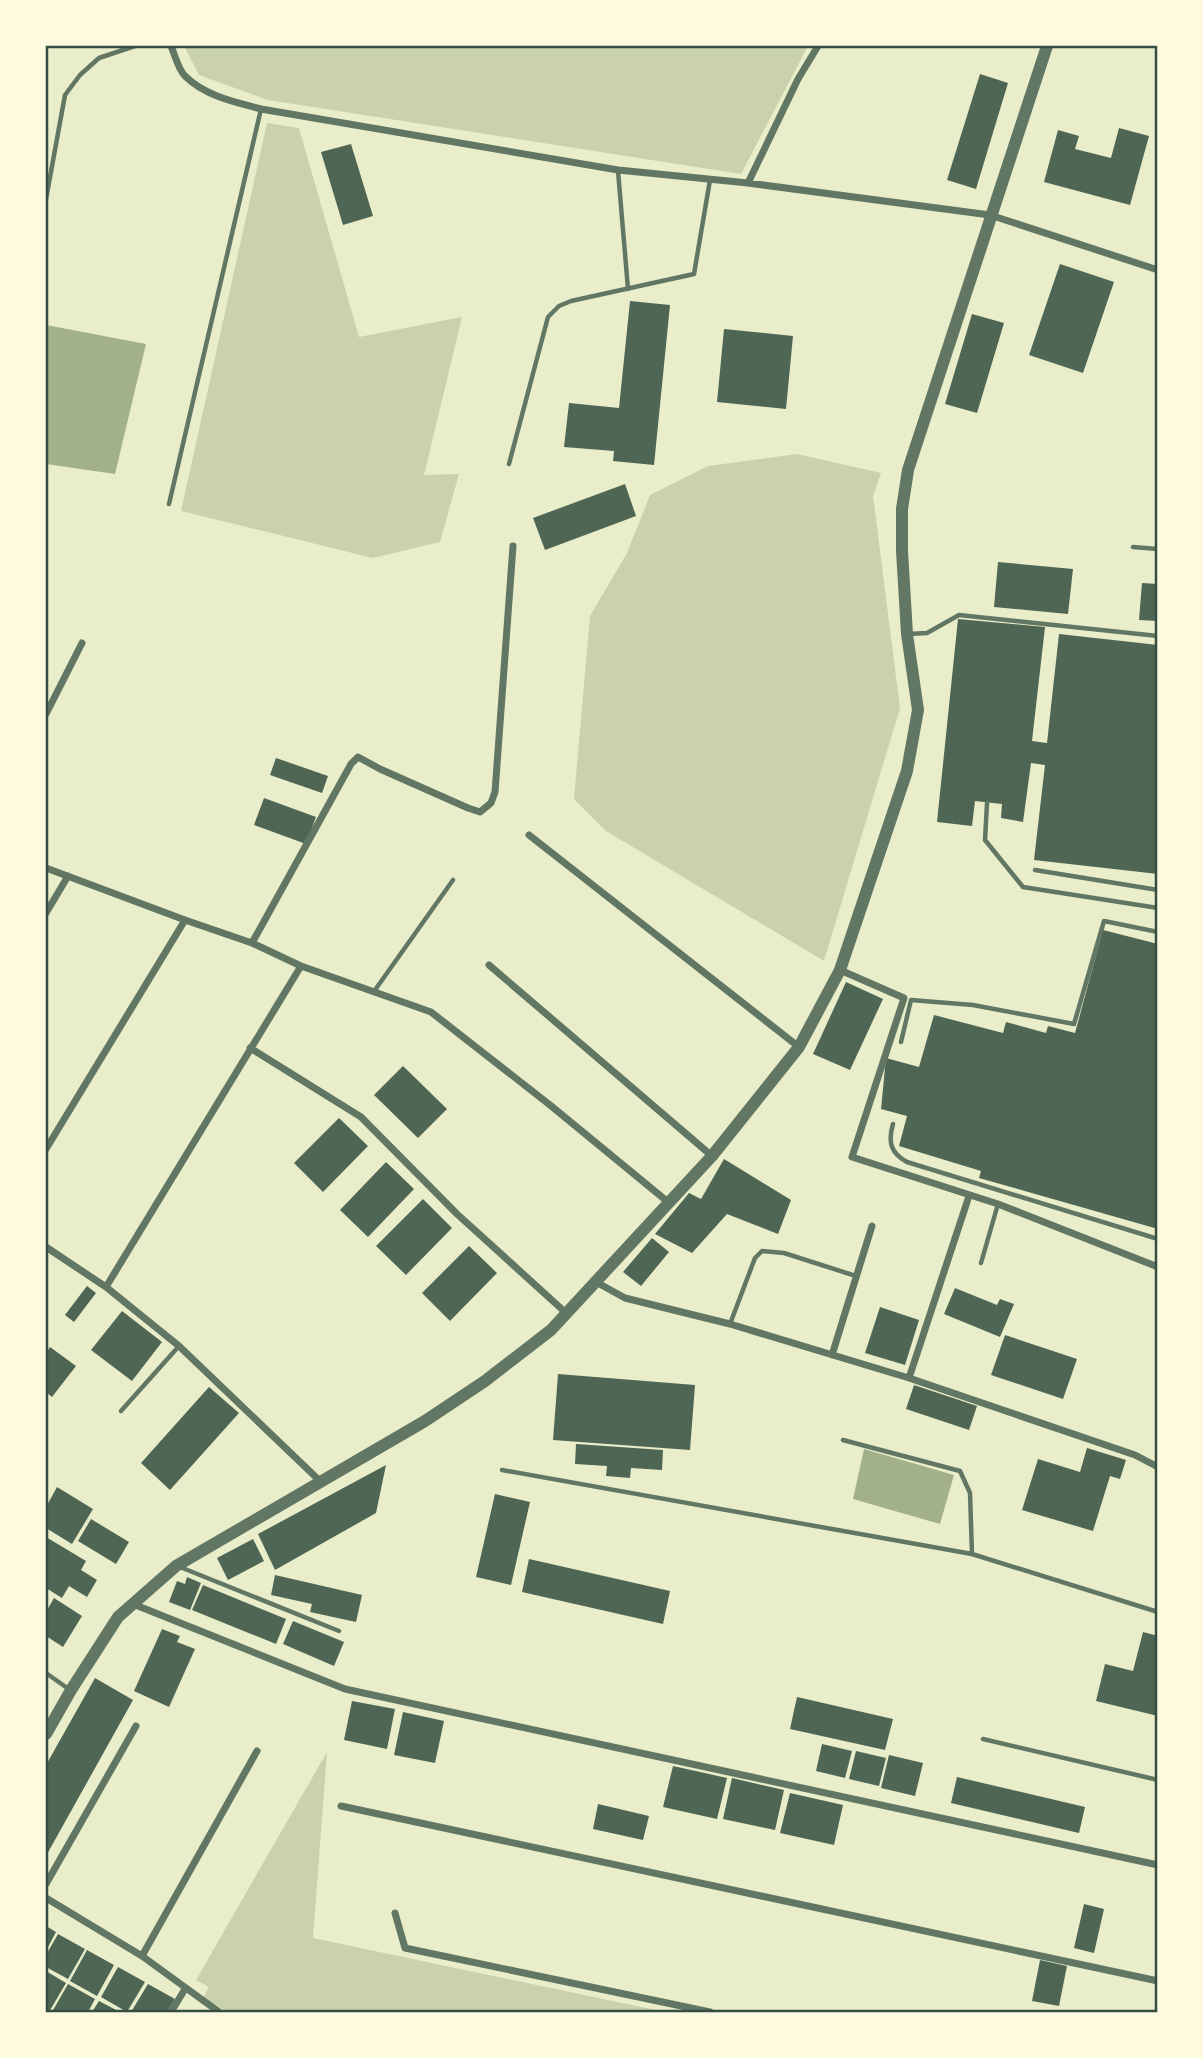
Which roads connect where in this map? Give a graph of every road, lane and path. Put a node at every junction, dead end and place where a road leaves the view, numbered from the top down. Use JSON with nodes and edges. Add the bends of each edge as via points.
{"nodes":[{"id":1,"x":135,"y":46,"type":"edge"},
{"id":2,"x":171,"y":46,"type":"edge"},
{"id":3,"x":818,"y":46,"type":"edge"},
{"id":4,"x":1047,"y":46,"type":"edge"},
{"id":5,"x":261,"y":109,"type":"junction"},
{"id":6,"x":618,"y":170,"type":"junction"},
{"id":7,"x":710,"y":180,"type":"junction"},
{"id":8,"x":748,"y":183,"type":"junction"},
{"id":9,"x":46,"y":198,"type":"edge"},
{"id":10,"x":990,"y":215,"type":"junction"},
{"id":11,"x":1157,"y":270,"type":"edge"},
{"id":12,"x":628,"y":289,"type":"junction"},
{"id":13,"x":509,"y":464,"type":"dead end"},
{"id":14,"x":169,"y":504,"type":"dead end"},
{"id":15,"x":513,"y":546,"type":"dead end"},
{"id":16,"x":1133,"y":547,"type":"dead end"},
{"id":17,"x":1157,"y":549,"type":"edge"},
{"id":18,"x":907,"y":634,"type":"junction"},
{"id":19,"x":1157,"y":636,"type":"edge"},
{"id":20,"x":82,"y":643,"type":"dead end"},
{"id":21,"x":46,"y":714,"type":"edge"},
{"id":22,"x":988,"y":803,"type":"dead end"},
{"id":23,"x":529,"y":835,"type":"dead end"},
{"id":24,"x":46,"y":868,"type":"edge"},
{"id":25,"x":1035,"y":870,"type":"dead end"},
{"id":26,"x":68,"y":876,"type":"junction"},
{"id":27,"x":453,"y":880,"type":"dead end"},
{"id":28,"x":1157,"y":890,"type":"edge"},
{"id":29,"x":1157,"y":908,"type":"edge"},
{"id":30,"x":46,"y":914,"type":"edge"},
{"id":31,"x":185,"y":920,"type":"junction"},
{"id":32,"x":1157,"y":932,"type":"edge"},
{"id":33,"x":252,"y":943,"type":"junction"},
{"id":34,"x":301,"y":965,"type":"junction"},
{"id":35,"x":489,"y":965,"type":"dead end"},
{"id":36,"x":840,"y":970,"type":"junction"},
{"id":37,"x":375,"y":990,"type":"junction"},
{"id":38,"x":901,"y":1042,"type":"dead end"},
{"id":39,"x":799,"y":1047,"type":"junction"},
{"id":40,"x":250,"y":1048,"type":"junction"},
{"id":41,"x":893,"y":1124,"type":"dead end"},
{"id":42,"x":46,"y":1149,"type":"edge"},
{"id":43,"x":712,"y":1156,"type":"junction"},
{"id":44,"x":969,"y":1196,"type":"junction"},
{"id":45,"x":668,"y":1202,"type":"junction"},
{"id":46,"x":998,"y":1205,"type":"junction"},
{"id":47,"x":872,"y":1226,"type":"dead end"},
{"id":48,"x":1157,"y":1239,"type":"edge"},
{"id":49,"x":46,"y":1247,"type":"edge"},
{"id":50,"x":981,"y":1263,"type":"dead end"},
{"id":51,"x":1157,"y":1267,"type":"edge"},
{"id":52,"x":857,"y":1276,"type":"junction"},
{"id":53,"x":596,"y":1282,"type":"junction"},
{"id":54,"x":106,"y":1287,"type":"junction"},
{"id":55,"x":565,"y":1312,"type":"junction"},
{"id":56,"x":730,"y":1324,"type":"junction"},
{"id":57,"x":179,"y":1346,"type":"junction"},
{"id":58,"x":832,"y":1355,"type":"junction"},
{"id":59,"x":909,"y":1378,"type":"junction"},
{"id":60,"x":121,"y":1411,"type":"dead end"},
{"id":61,"x":843,"y":1440,"type":"dead end"},
{"id":62,"x":1157,"y":1467,"type":"edge"},
{"id":63,"x":502,"y":1470,"type":"dead end"},
{"id":64,"x":321,"y":1482,"type":"junction"},
{"id":65,"x":972,"y":1554,"type":"junction"},
{"id":66,"x":176,"y":1566,"type":"junction"},
{"id":67,"x":133,"y":1603,"type":"junction"},
{"id":68,"x":1157,"y":1612,"type":"edge"},
{"id":69,"x":339,"y":1631,"type":"dead end"},
{"id":70,"x":46,"y":1673,"type":"edge"},
{"id":71,"x":71,"y":1690,"type":"junction"},
{"id":72,"x":136,"y":1726,"type":"dead end"},
{"id":73,"x":46,"y":1734,"type":"edge"},
{"id":74,"x":983,"y":1739,"type":"dead end"},
{"id":75,"x":257,"y":1751,"type":"dead end"},
{"id":76,"x":1157,"y":1780,"type":"edge"},
{"id":77,"x":341,"y":1806,"type":"dead end"},
{"id":78,"x":1157,"y":1866,"type":"edge"},
{"id":79,"x":46,"y":1884,"type":"edge"},
{"id":80,"x":46,"y":1898,"type":"edge"},
{"id":81,"x":396,"y":1913,"type":"dead end"},
{"id":82,"x":142,"y":1956,"type":"junction"},
{"id":83,"x":1157,"y":1981,"type":"edge"},
{"id":84,"x":185,"y":1989,"type":"junction"},
{"id":85,"x":171,"y":2012,"type":"edge"},
{"id":86,"x":219,"y":2012,"type":"edge"},
{"id":87,"x":710,"y":2012,"type":"edge"}],
"edges":[{"from":1,"to":9,"type":"lane","via":[[99,58],[65,95]]},
{"from":2,"to":5,"type":"street","via":[[183,74],[200,88]]},
{"from":3,"to":8,"type":"street"},
{"from":4,"to":10,"type":"street"},
{"from":5,"to":6,"type":"street"},
{"from":5,"to":14,"type":"lane"},
{"from":6,"to":7,"type":"street"},
{"from":6,"to":12,"type":"lane"},
{"from":7,"to":8,"type":"street"},
{"from":7,"to":12,"type":"lane","via":[[694,274]]},
{"from":8,"to":10,"type":"street"},
{"from":10,"to":11,"type":"street"},
{"from":10,"to":18,"type":"street","via":[[908,470],[902,509]]},
{"from":12,"to":13,"type":"lane","via":[[570,301],[548,317]]},
{"from":15,"to":33,"type":"street","via":[[491,803],[480,812],[468,808],[358,757]]},
{"from":16,"to":17,"type":"lane"},
{"from":18,"to":19,"type":"lane","via":[[927,633],[959,615]]},
{"from":18,"to":36,"type":"street","via":[[918,709],[907,771]]},
{"from":20,"to":21,"type":"street"},
{"from":22,"to":29,"type":"lane","via":[[985,840],[1023,887]]},
{"from":23,"to":39,"type":"street"},
{"from":24,"to":26,"type":"street"},
{"from":25,"to":28,"type":"lane"},
{"from":26,"to":30,"type":"street"},
{"from":26,"to":31,"type":"street"},
{"from":27,"to":37,"type":"lane"},
{"from":31,"to":33,"type":"street"},
{"from":31,"to":42,"type":"street"},
{"from":32,"to":38,"type":"lane","via":[[1104,921],[1074,1024],[973,1005],[911,1000]]},
{"from":33,"to":34,"type":"street"},
{"from":34,"to":37,"type":"street"},
{"from":34,"to":40,"type":"street"},
{"from":35,"to":43,"type":"street"},
{"from":36,"to":39,"type":"street"},
{"from":36,"to":44,"type":"street","via":[[904,998],[852,1157]]},
{"from":37,"to":45,"type":"street","via":[[431,1013]]},
{"from":39,"to":43,"type":"street"},
{"from":40,"to":54,"type":"street"},
{"from":40,"to":55,"type":"street","via":[[362,1117],[457,1214]]},
{"from":41,"to":48,"type":"lane","via":[[890,1145],[906,1163]]},
{"from":43,"to":45,"type":"street"},
{"from":44,"to":46,"type":"street"},
{"from":44,"to":59,"type":"street"},
{"from":45,"to":53,"type":"street"},
{"from":46,"to":50,"type":"lane"},
{"from":46,"to":51,"type":"street"},
{"from":47,"to":52,"type":"street"},
{"from":49,"to":54,"type":"street"},
{"from":52,"to":56,"type":"lane","via":[[784,1253],[762,1251],[755,1258]]},
{"from":52,"to":58,"type":"street"},
{"from":53,"to":55,"type":"street"},
{"from":53,"to":56,"type":"street","via":[[625,1298]]},
{"from":54,"to":57,"type":"street"},
{"from":55,"to":64,"type":"street","via":[[551,1330],[485,1381]]},
{"from":56,"to":58,"type":"street"},
{"from":57,"to":60,"type":"lane"},
{"from":57,"to":64,"type":"street"},
{"from":58,"to":59,"type":"street"},
{"from":59,"to":62,"type":"street","via":[[1135,1455]]},
{"from":61,"to":65,"type":"lane","via":[[960,1471],[970,1493]]},
{"from":63,"to":65,"type":"lane"},
{"from":64,"to":66,"type":"street"},
{"from":65,"to":68,"type":"lane"},
{"from":66,"to":67,"type":"street"},
{"from":66,"to":69,"type":"lane"},
{"from":67,"to":71,"type":"street","via":[[118,1617]]},
{"from":67,"to":78,"type":"street","via":[[345,1689]]},
{"from":70,"to":71,"type":"lane"},
{"from":71,"to":73,"type":"street"},
{"from":72,"to":79,"type":"street"},
{"from":74,"to":76,"type":"lane"},
{"from":75,"to":82,"type":"street"},
{"from":77,"to":83,"type":"street"},
{"from":80,"to":82,"type":"street"},
{"from":81,"to":87,"type":"street","via":[[405,1948]]},
{"from":82,"to":84,"type":"street"},
{"from":84,"to":85,"type":"street"},
{"from":84,"to":86,"type":"street"}]}
